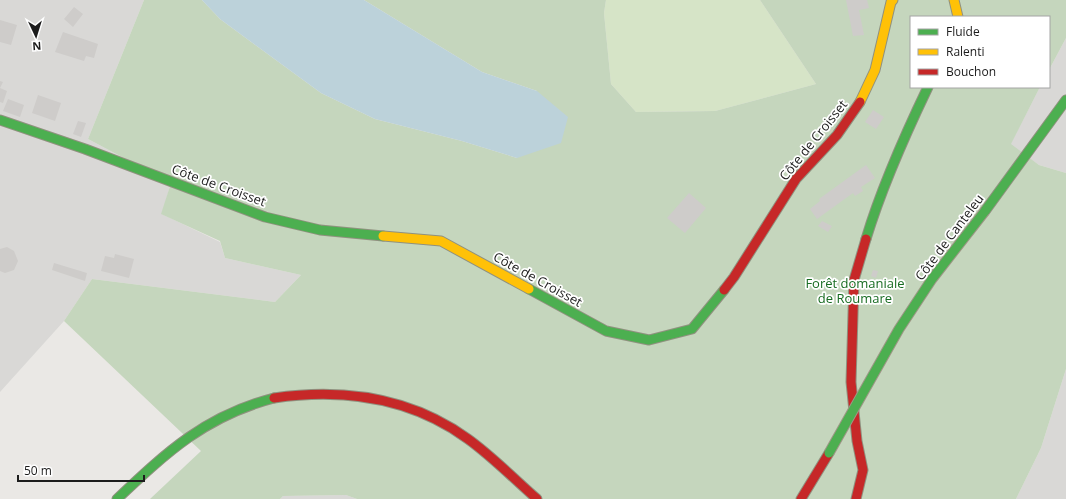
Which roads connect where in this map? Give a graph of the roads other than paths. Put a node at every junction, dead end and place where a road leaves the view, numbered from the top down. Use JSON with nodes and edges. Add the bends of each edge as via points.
{"nodes":[{"id":1,"x":893,"y":0,"type":"edge"},
{"id":2,"x":954,"y":0,"type":"edge"},
{"id":3,"x":958,"y":16,"type":"edge"},
{"id":4,"x":928,"y":88,"type":"edge"},
{"id":5,"x":1066,"y":100,"type":"edge"},
{"id":6,"x":0,"y":120,"type":"edge"},
{"id":7,"x":117,"y":499,"type":"edge"},
{"id":8,"x":536,"y":499,"type":"edge"},
{"id":9,"x":800,"y":499,"type":"edge"},
{"id":10,"x":856,"y":499,"type":"edge"}],
"edges":[{"from":1,"to":6,"type":"street","name":"Côte de Croisset","via":[[875,70],[860,102],[837,135],[796,179],[734,277],[692,329],[649,340],[606,331],[441,241],[320,230],[265,216]]},
{"from":2,"to":3,"type":"street"},
{"from":4,"to":10,"type":"street","via":[[878,200],[854,280],[851,382],[863,470]]},
{"from":5,"to":9,"type":"street","name":"Côte de Canteleu","bridge":true,"via":[[932,279],[899,329]]},
{"from":7,"to":8,"type":"street","via":[[180,442],[213,420],[253,404],[278,398],[330,393],[378,398],[435,419],[459,432]]}]}
